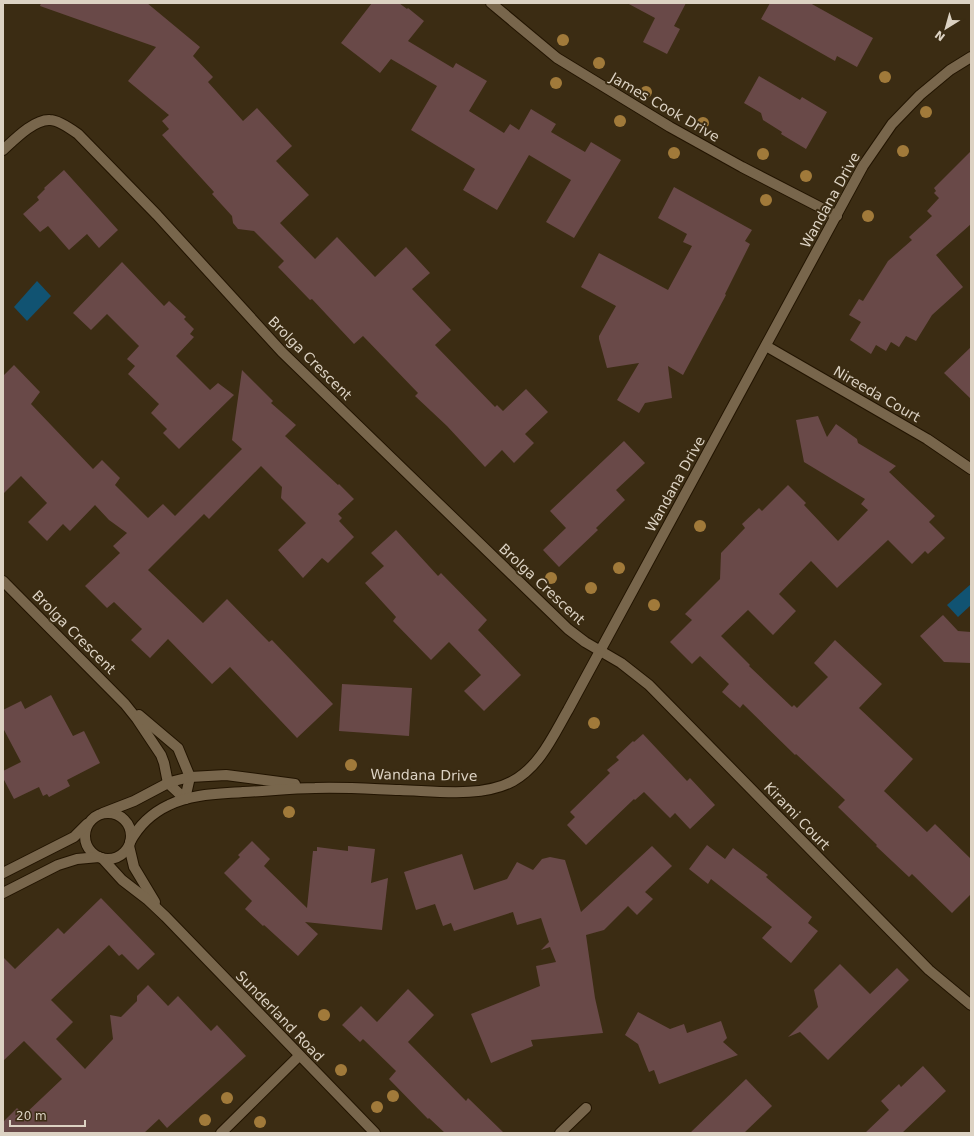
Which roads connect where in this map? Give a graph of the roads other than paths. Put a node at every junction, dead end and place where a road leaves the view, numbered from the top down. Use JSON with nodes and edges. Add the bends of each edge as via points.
{"nodes":[{"id":1,"x":491,"y":3,"type":"edge"},
{"id":2,"x":971,"y":57,"type":"edge"},
{"id":3,"x":3,"y":150,"type":"edge"},
{"id":4,"x":837,"y":216,"type":"junction"},
{"id":5,"x":766,"y":346,"type":"junction"},
{"id":6,"x":971,"y":470,"type":"edge"},
{"id":7,"x":3,"y":581,"type":"edge"},
{"id":8,"x":600,"y":650,"type":"junction"},
{"id":9,"x":125,"y":704,"type":"junction"},
{"id":10,"x":190,"y":777,"type":"junction"},
{"id":11,"x":168,"y":783,"type":"junction"},
{"id":12,"x":331,"y":788,"type":"junction"},
{"id":13,"x":185,"y":799,"type":"junction"},
{"id":14,"x":103,"y":813,"type":"junction"},
{"id":15,"x":91,"y":819,"type":"junction"},
{"id":16,"x":130,"y":844,"type":"junction"},
{"id":17,"x":100,"y":858,"type":"junction"},
{"id":18,"x":3,"y":873,"type":"edge"},
{"id":19,"x":3,"y":894,"type":"edge"},
{"id":20,"x":166,"y":917,"type":"junction"},
{"id":21,"x":971,"y":1005,"type":"edge"},
{"id":22,"x":299,"y":1056,"type":"junction"},
{"id":23,"x":586,"y":1108,"type":"dead end"},
{"id":24,"x":221,"y":1133,"type":"edge"},
{"id":25,"x":375,"y":1133,"type":"edge"},
{"id":26,"x":560,"y":1133,"type":"edge"}],
"edges":[{"from":1,"to":4,"type":"street","name":"James Cook Drive","via":[[557,58],[663,123]]},
{"from":2,"to":4,"type":"street","name":"Wandana Drive","via":[[950,70],[892,124],[863,166]]},
{"from":3,"to":8,"type":"street","name":"Brolga Crescent","via":[[34,124],[50,119],[78,134],[157,215],[282,352],[568,629]]},
{"from":4,"to":5,"type":"street","name":"Wandana Drive"},
{"from":5,"to":6,"type":"street","name":"Nireeda Court","via":[[927,439]]},
{"from":5,"to":8,"type":"street","name":"Wandana Drive"},
{"from":7,"to":9,"type":"street","name":"Brolga Crescent"},
{"from":8,"to":12,"type":"street","name":"Wandana Drive","via":[[543,753],[530,769],[512,782],[492,789],[466,792]]},
{"from":8,"to":21,"type":"street","name":"Kirami Court","via":[[649,685],[928,970]]},
{"from":9,"to":10,"type":"street","name":"Brolga Crescent","via":[[176,746]]},
{"from":9,"to":11,"type":"street","name":"Brolga Crescent","via":[[161,755]]},
{"from":10,"to":11,"type":"street","name":"Wandana Drive"},
{"from":10,"to":12,"type":"street","name":"Wandana Drive","via":[[218,775]]},
{"from":10,"to":13,"type":"street"},
{"from":11,"to":13,"type":"street"},
{"from":11,"to":14,"type":"street","name":"Wandana Drive","via":[[134,801]]},
{"from":12,"to":13,"type":"street","name":"Wandana Drive","via":[[207,795]]},
{"from":13,"to":16,"type":"street","name":"Wandana Drive","via":[[169,804],[152,815],[139,828]]},
{"from":14,"to":15,"type":"street","name":"Wandana Drive"},
{"from":14,"to":16,"type":"street","via":[[115,814],[125,820],[130,828]]},
{"from":15,"to":17,"type":"street","via":[[85,830],[86,843]]},
{"from":15,"to":18,"type":"street","name":"Wandana Drive","via":[[74,837]]},
{"from":16,"to":17,"type":"street","name":"Wandana Drive","via":[[119,857]]},
{"from":16,"to":20,"type":"street","name":"Sunderland Road","via":[[134,867]]},
{"from":17,"to":19,"type":"street","name":"Wandana Drive","via":[[77,859],[58,865]]},
{"from":17,"to":20,"type":"street","name":"Sunderland Road"},
{"from":20,"to":22,"type":"street","name":"Sunderland Road"},
{"from":22,"to":24,"type":"street"},
{"from":22,"to":25,"type":"street","name":"Sunderland Road"},
{"from":23,"to":26,"type":"street"}]}
